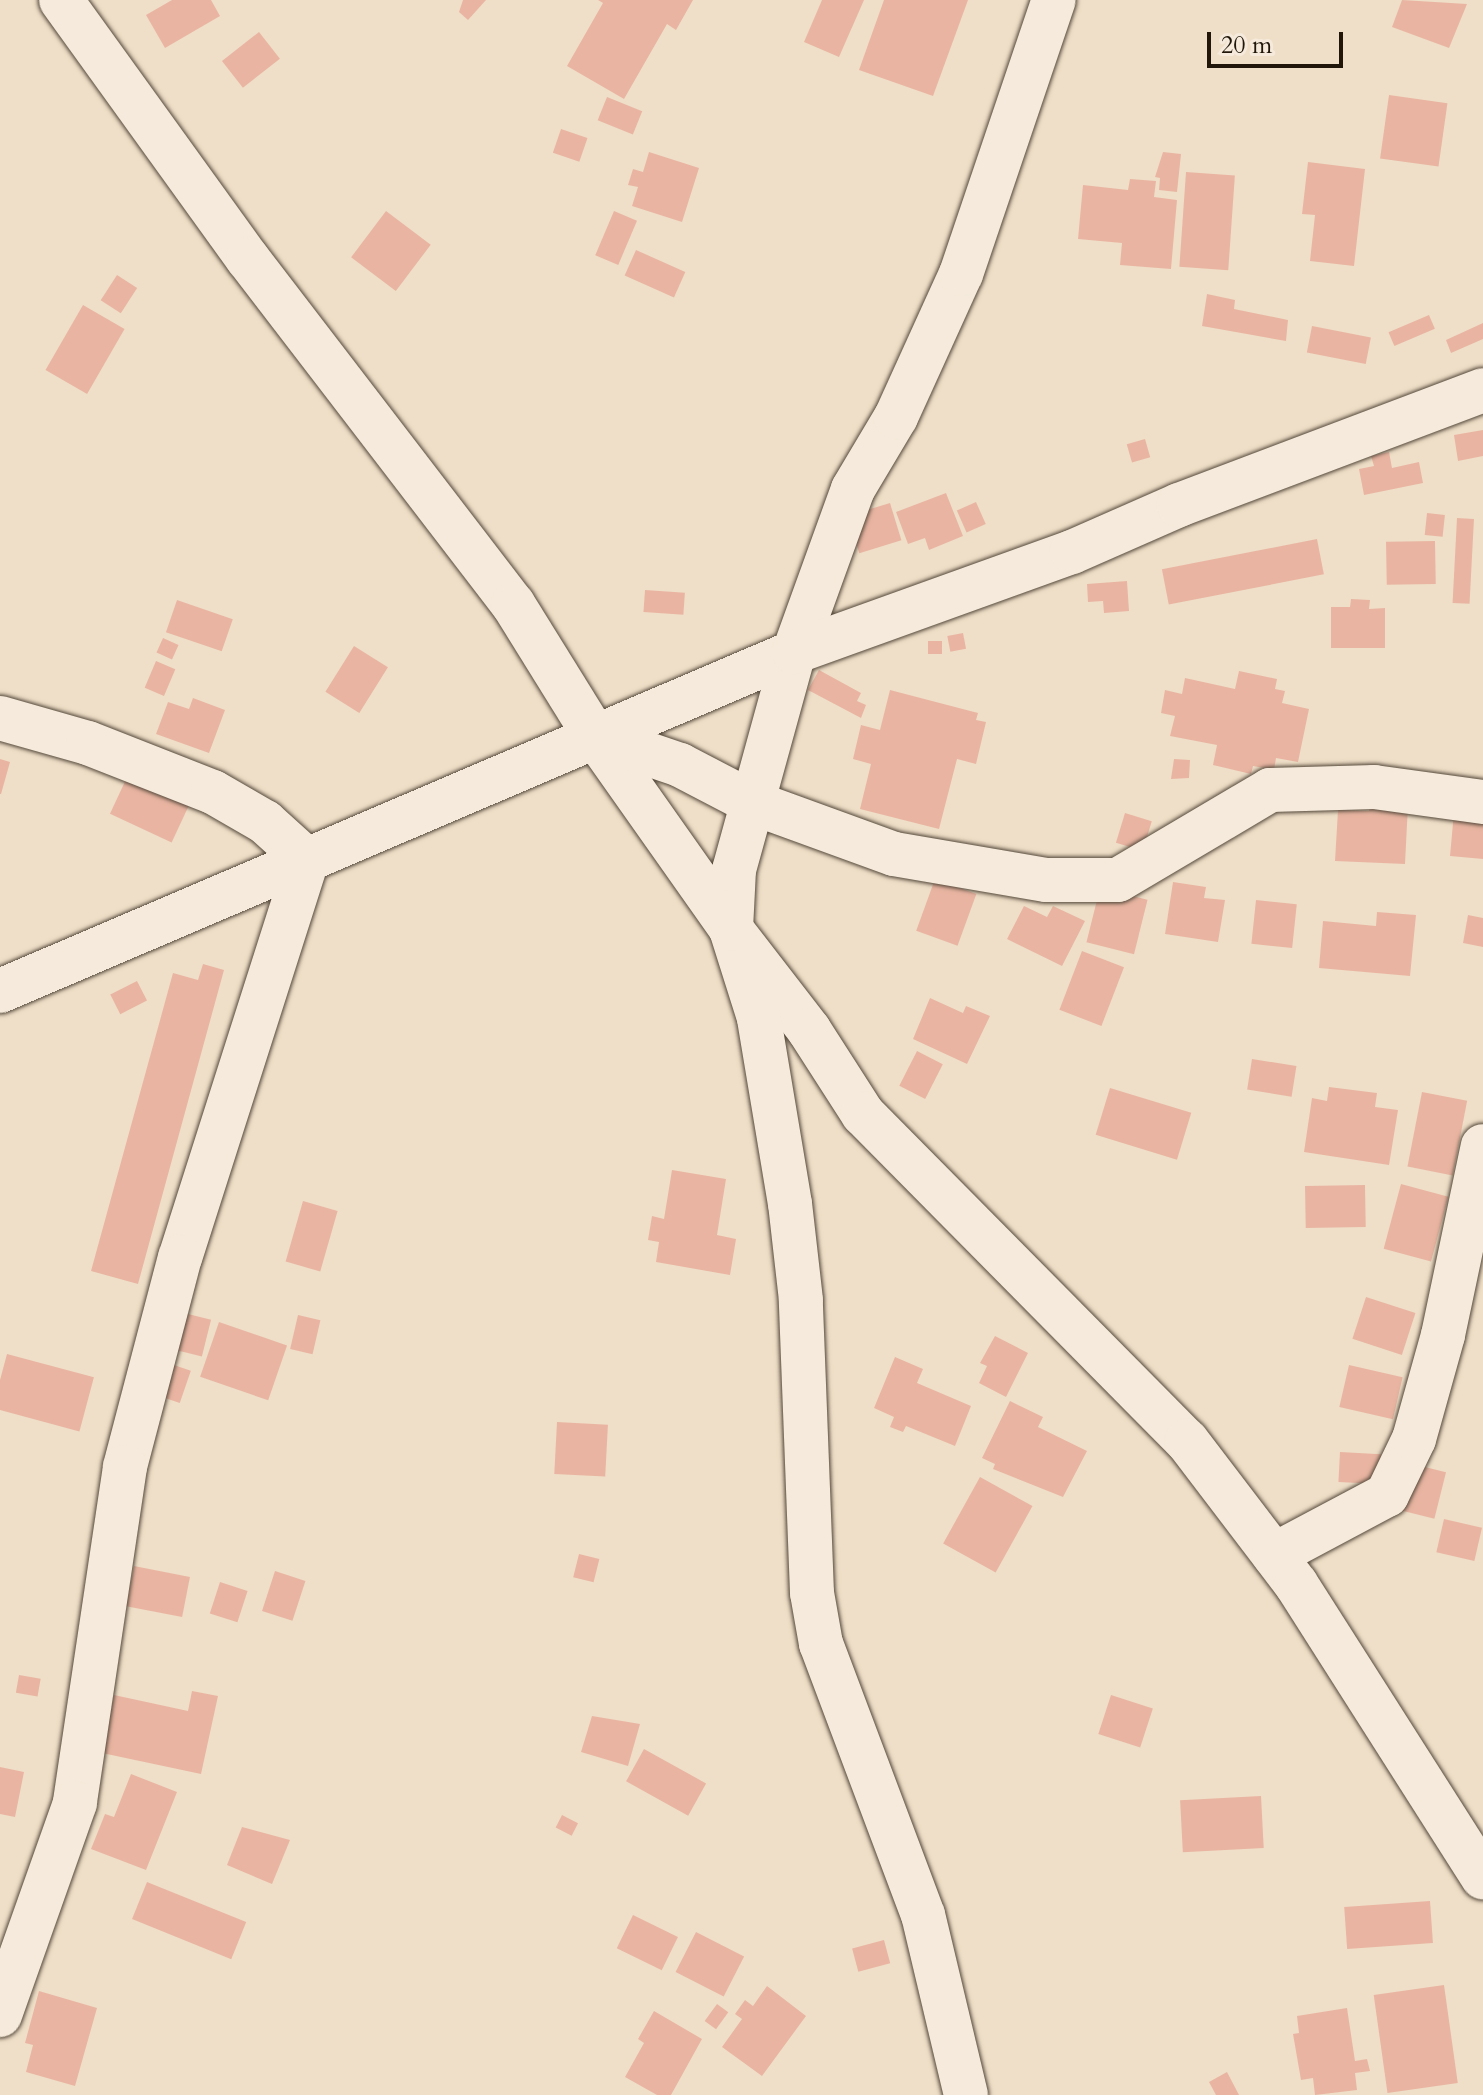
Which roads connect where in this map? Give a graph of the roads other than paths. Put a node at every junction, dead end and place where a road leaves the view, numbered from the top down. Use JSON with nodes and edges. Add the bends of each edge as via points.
{"nodes":[{"id":1,"x":61,"y":0,"type":"edge"},
{"id":2,"x":1054,"y":0,"type":"edge"},
{"id":3,"x":1483,"y":390,"type":"edge"},
{"id":4,"x":794,"y":652,"type":"junction"},
{"id":5,"x":0,"y":718,"type":"edge"},
{"id":6,"x":595,"y":736,"type":"junction"},
{"id":7,"x":751,"y":802,"type":"junction"},
{"id":8,"x":1483,"y":802,"type":"edge"},
{"id":9,"x":307,"y":860,"type":"junction"},
{"id":10,"x":731,"y":929,"type":"junction"},
{"id":11,"x":0,"y":991,"type":"edge"},
{"id":12,"x":1483,"y":1146,"type":"edge"},
{"id":13,"x":1274,"y":1555,"type":"junction"},
{"id":14,"x":1483,"y":1877,"type":"edge"},
{"id":15,"x":1,"y":2009,"type":"edge"},
{"id":16,"x":966,"y":2095,"type":"edge"}],
"edges":[{"from":1,"to":6,"type":"street","via":[[239,246],[513,604]]},
{"from":2,"to":4,"type":"street","via":[[961,274],[896,417],[853,489]]},
{"from":3,"to":4,"type":"street","via":[[1179,505],[1072,552]]},
{"from":4,"to":6,"type":"street"},
{"from":4,"to":7,"type":"street","via":[[780,717]]},
{"from":5,"to":9,"type":"street","via":[[88,743],[213,792],[265,822]]},
{"from":6,"to":7,"type":"street","via":[[680,765]]},
{"from":6,"to":9,"type":"street"},
{"from":6,"to":10,"type":"street"},
{"from":7,"to":8,"type":"street","via":[[894,854],[1046,880],[1118,880],[1270,790],[1374,787]]},
{"from":7,"to":10,"type":"street","via":[[734,870]]},
{"from":9,"to":11,"type":"street"},
{"from":9,"to":15,"type":"street","via":[[176,1272],[125,1467],[75,1803]]},
{"from":10,"to":13,"type":"street","via":[[809,1030],[863,1114],[1144,1394]]},
{"from":10,"to":16,"type":"street","via":[[759,1018],[790,1204],[801,1300],[812,1593],[821,1644],[923,1915]]},
{"from":12,"to":13,"type":"street","via":[[1443,1335],[1414,1439],[1387,1495]]},
{"from":13,"to":14,"type":"street"}]}
